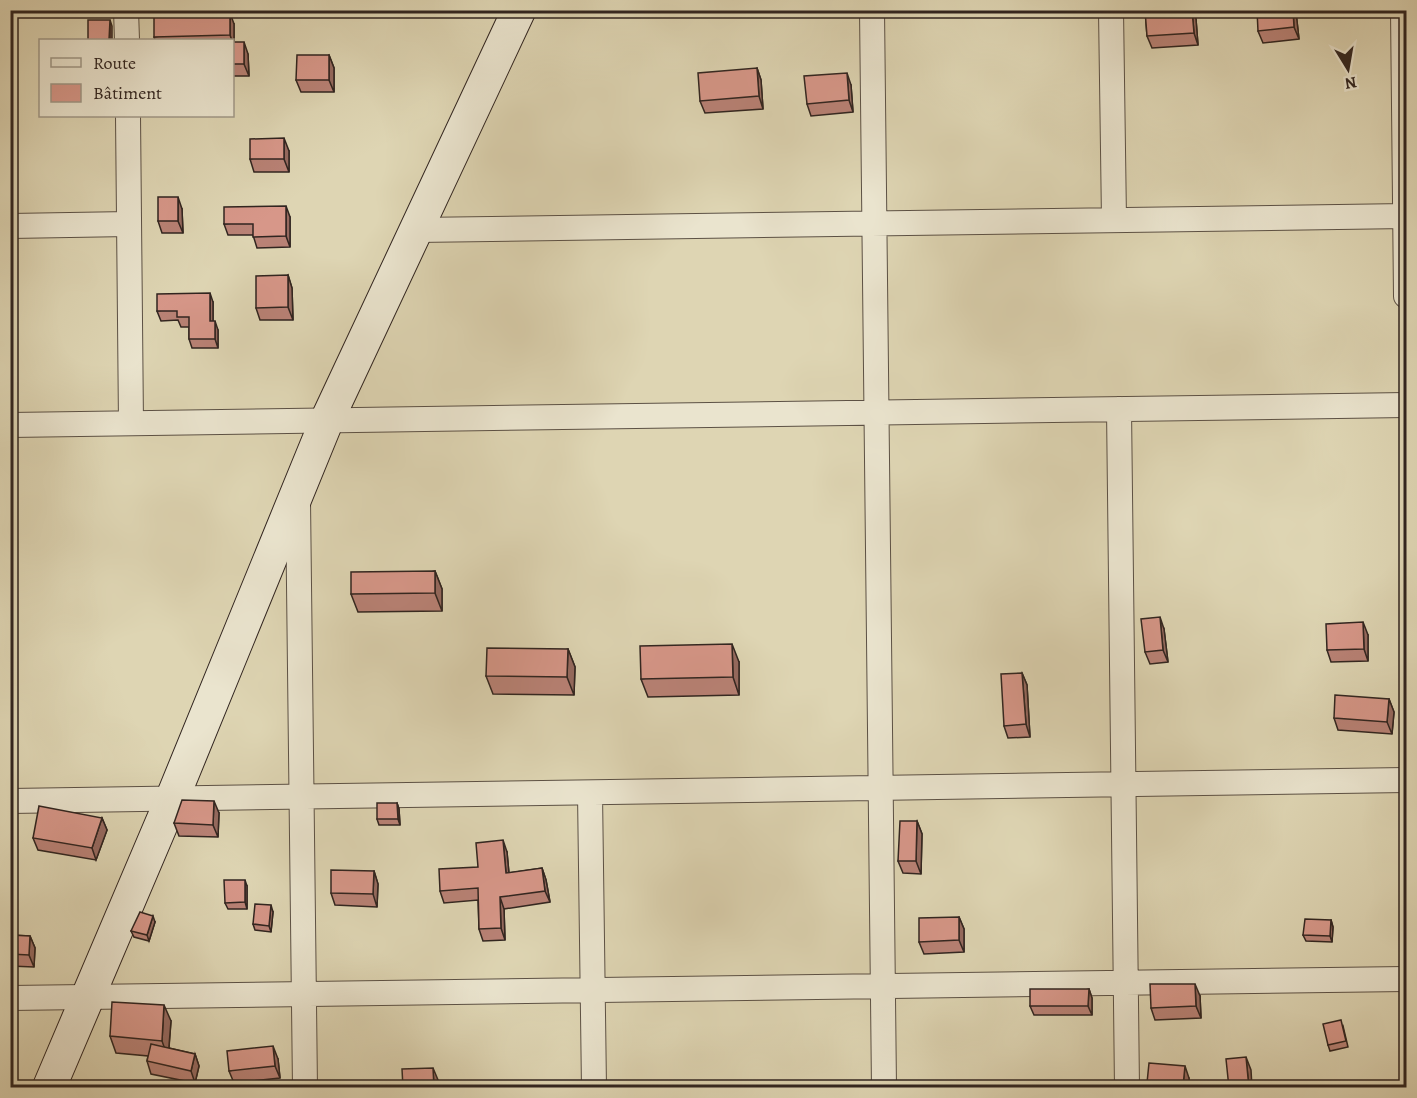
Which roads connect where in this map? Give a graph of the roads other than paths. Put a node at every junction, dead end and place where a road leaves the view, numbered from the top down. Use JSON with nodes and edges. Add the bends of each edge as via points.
{"nodes":[{"id":1,"x":126,"y":10,"type":"edge"},
{"id":2,"x":519,"y":10,"type":"edge"},
{"id":3,"x":872,"y":10,"type":"edge"},
{"id":4,"x":1111,"y":10,"type":"edge"},
{"id":5,"x":1403,"y":10,"type":"edge"},
{"id":6,"x":127,"y":39,"type":"edge"},
{"id":7,"x":128,"y":117,"type":"edge"},
{"id":8,"x":1406,"y":216,"type":"edge"},
{"id":9,"x":1114,"y":220,"type":"junction"},
{"id":10,"x":129,"y":224,"type":"junction"},
{"id":11,"x":874,"y":224,"type":"junction"},
{"id":12,"x":10,"y":226,"type":"edge"},
{"id":13,"x":416,"y":230,"type":"junction"},
{"id":14,"x":1407,"y":296,"type":"edge"},
{"id":15,"x":1407,"y":405,"type":"edge"},
{"id":16,"x":1119,"y":409,"type":"junction"},
{"id":17,"x":877,"y":412,"type":"junction"},
{"id":18,"x":327,"y":420,"type":"junction"},
{"id":19,"x":131,"y":423,"type":"junction"},
{"id":20,"x":10,"y":424,"type":"edge"},
{"id":21,"x":298,"y":490,"type":"junction"},
{"id":22,"x":1407,"y":780,"type":"edge"},
{"id":23,"x":1123,"y":784,"type":"junction"},
{"id":24,"x":881,"y":788,"type":"junction"},
{"id":25,"x":590,"y":793,"type":"junction"},
{"id":26,"x":301,"y":797,"type":"junction"},
{"id":27,"x":172,"y":799,"type":"junction"},
{"id":28,"x":10,"y":801,"type":"edge"},
{"id":29,"x":1407,"y":979,"type":"edge"},
{"id":30,"x":1125,"y":982,"type":"junction"},
{"id":31,"x":883,"y":986,"type":"junction"},
{"id":32,"x":593,"y":990,"type":"junction"},
{"id":33,"x":304,"y":994,"type":"junction"},
{"id":34,"x":89,"y":997,"type":"junction"},
{"id":35,"x":10,"y":998,"type":"edge"},
{"id":36,"x":49,"y":1088,"type":"edge"},
{"id":37,"x":305,"y":1088,"type":"edge"},
{"id":38,"x":594,"y":1088,"type":"edge"},
{"id":39,"x":884,"y":1088,"type":"edge"},
{"id":40,"x":1127,"y":1088,"type":"edge"}],
"edges":[{"from":1,"to":6,"type":"street"},
{"from":2,"to":13,"type":"street"},
{"from":3,"to":11,"type":"street"},
{"from":4,"to":9,"type":"street"},
{"from":5,"to":8,"type":"street"},
{"from":7,"to":10,"type":"street"},
{"from":8,"to":9,"type":"street"},
{"from":8,"to":14,"type":"street"},
{"from":9,"to":11,"type":"street"},
{"from":10,"to":12,"type":"street"},
{"from":10,"to":19,"type":"street"},
{"from":11,"to":13,"type":"street"},
{"from":11,"to":17,"type":"street"},
{"from":13,"to":18,"type":"street"},
{"from":15,"to":16,"type":"street"},
{"from":16,"to":17,"type":"street"},
{"from":16,"to":23,"type":"street"},
{"from":17,"to":18,"type":"street"},
{"from":17,"to":24,"type":"street"},
{"from":18,"to":19,"type":"street"},
{"from":18,"to":21,"type":"street"},
{"from":19,"to":20,"type":"street"},
{"from":21,"to":26,"type":"street"},
{"from":21,"to":27,"type":"street"},
{"from":22,"to":23,"type":"street"},
{"from":23,"to":24,"type":"street"},
{"from":23,"to":30,"type":"street"},
{"from":24,"to":25,"type":"street"},
{"from":24,"to":31,"type":"street"},
{"from":25,"to":26,"type":"street"},
{"from":25,"to":32,"type":"street"},
{"from":26,"to":27,"type":"street"},
{"from":26,"to":33,"type":"street"},
{"from":27,"to":28,"type":"street"},
{"from":27,"to":34,"type":"street"},
{"from":29,"to":30,"type":"street"},
{"from":30,"to":31,"type":"street"},
{"from":30,"to":40,"type":"street"},
{"from":31,"to":32,"type":"street"},
{"from":31,"to":39,"type":"street"},
{"from":32,"to":33,"type":"street"},
{"from":32,"to":38,"type":"street"},
{"from":33,"to":34,"type":"street"},
{"from":33,"to":37,"type":"street"},
{"from":34,"to":35,"type":"street"},
{"from":34,"to":36,"type":"street"}]}
